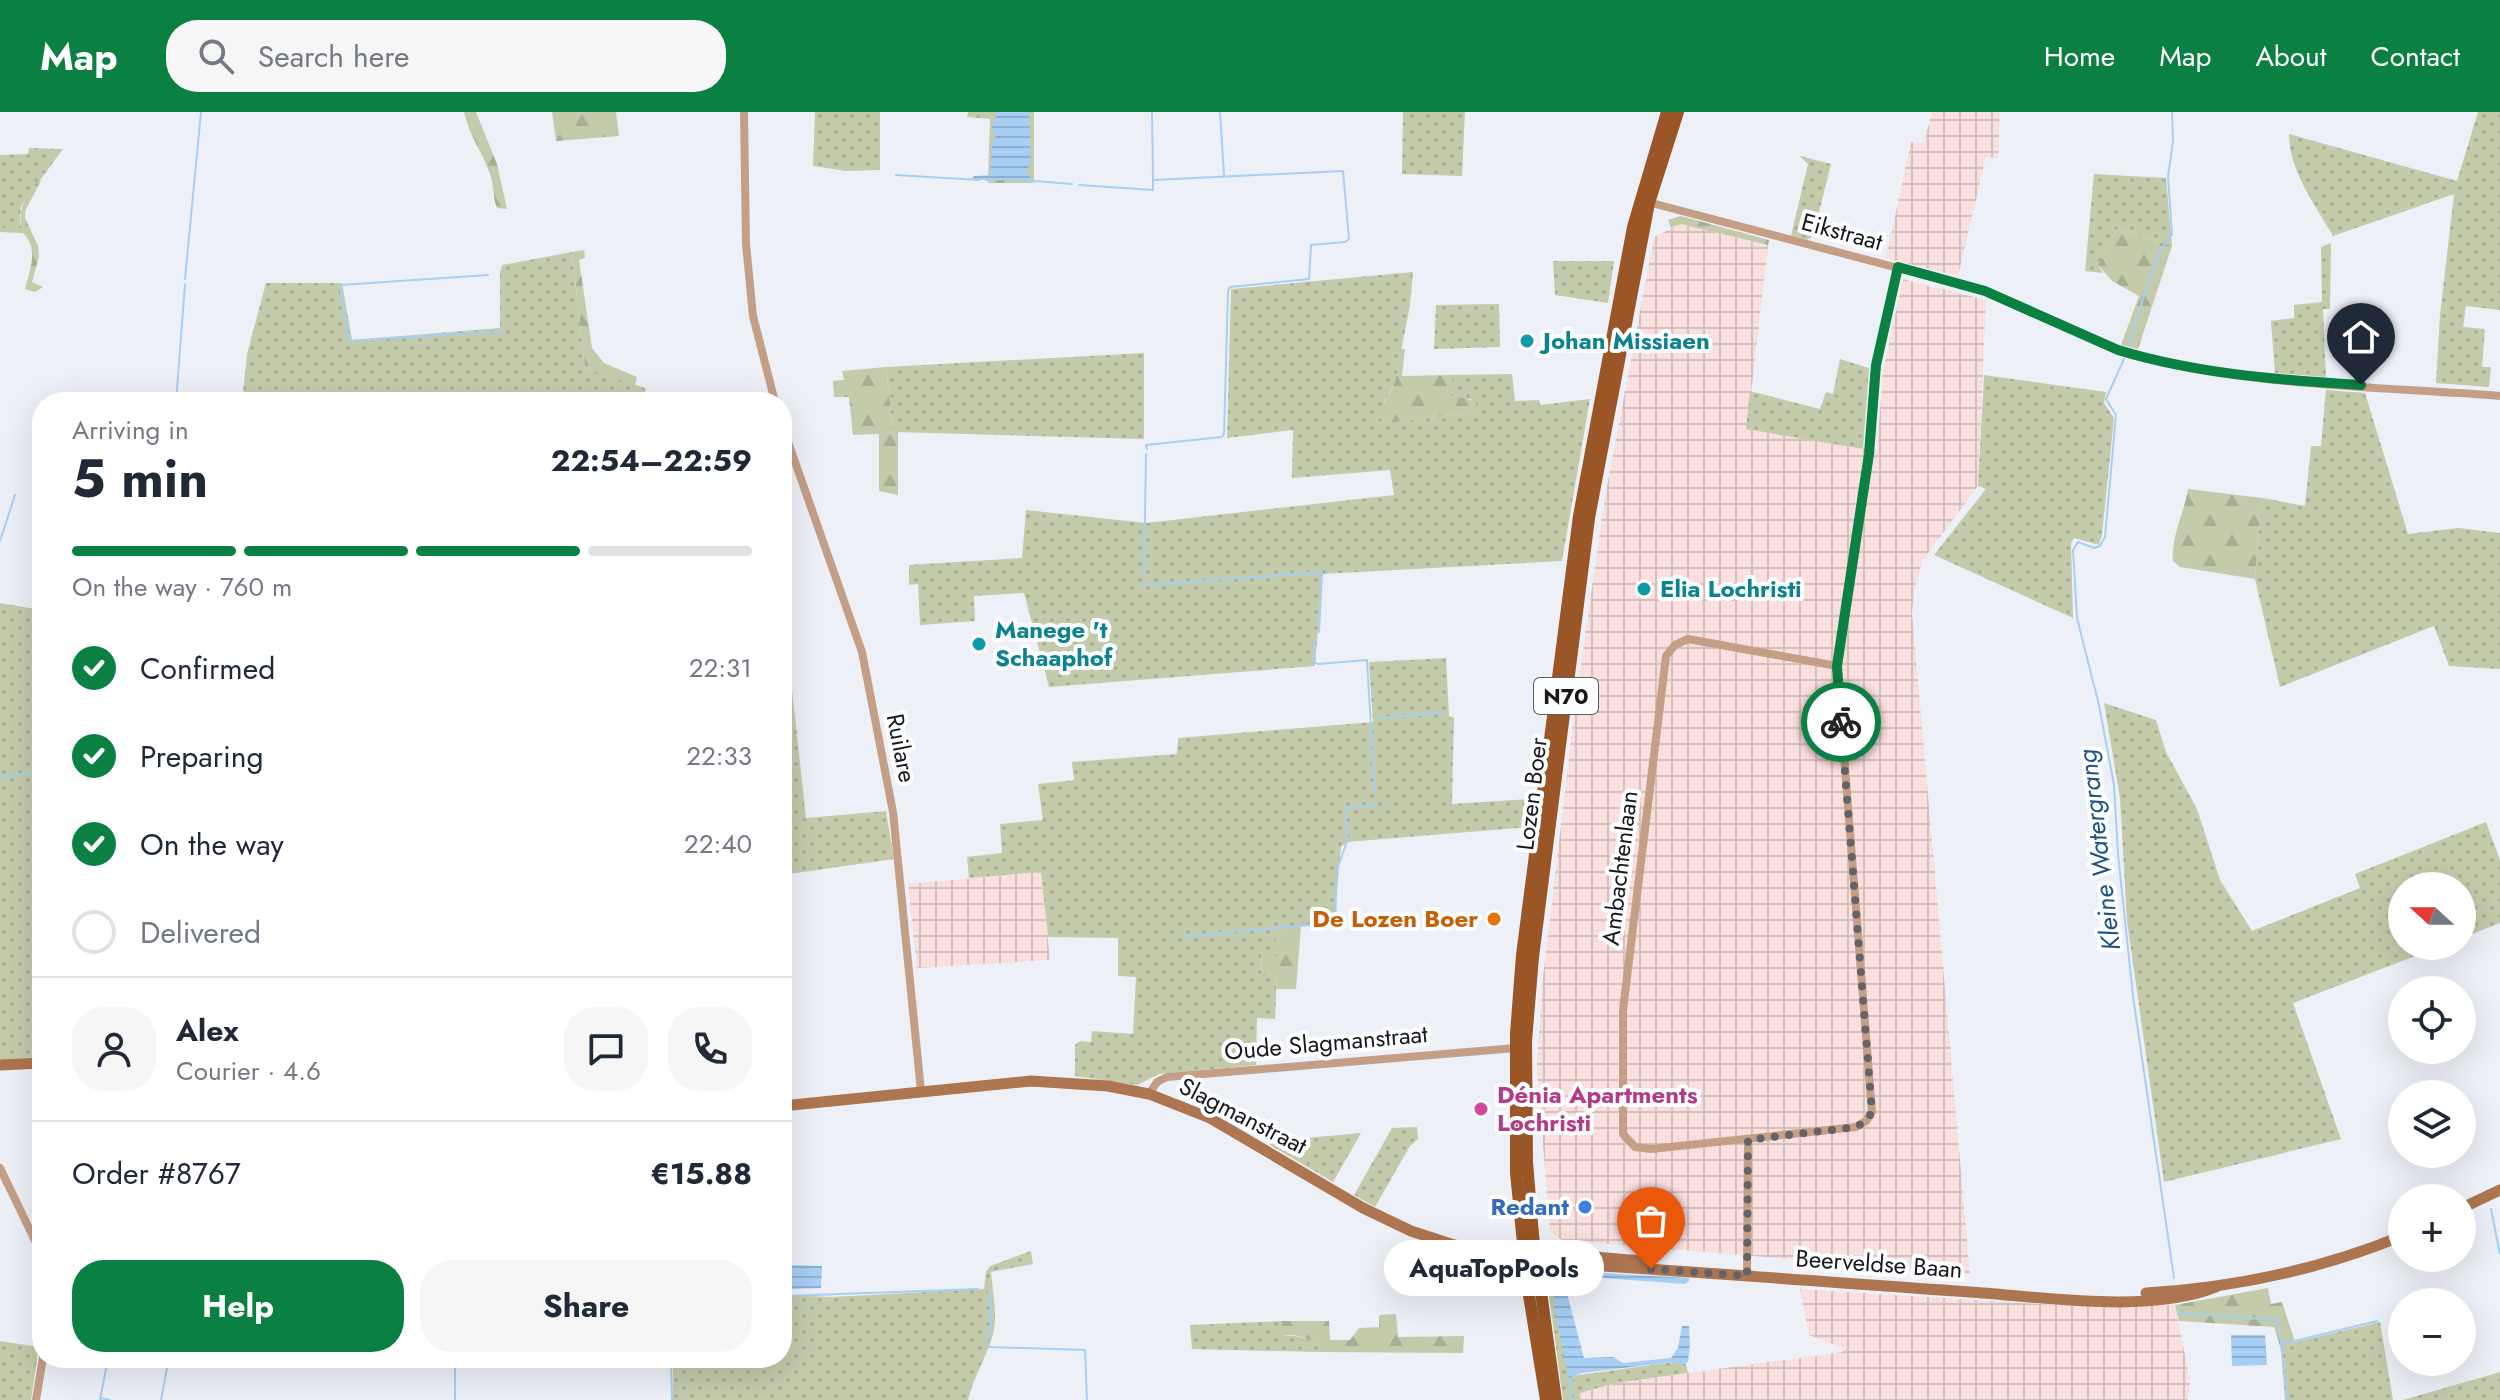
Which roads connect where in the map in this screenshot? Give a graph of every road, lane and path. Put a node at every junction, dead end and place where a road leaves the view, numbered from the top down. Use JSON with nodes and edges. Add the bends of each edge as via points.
{"nodes":[{"id":1,"x":744,"y":112,"type":"edge"},
{"id":2,"x":1667,"y":112,"type":"edge"},
{"id":3,"x":1678,"y":112,"type":"edge"},
{"id":4,"x":1644,"y":201,"type":"junction"},
{"id":5,"x":1898,"y":267,"type":"junction"},
{"id":6,"x":772,"y":392,"type":"edge"},
{"id":7,"x":2500,"y":396,"type":"edge"},
{"id":8,"x":792,"y":453,"type":"edge"},
{"id":9,"x":1837,"y":666,"type":"junction"},
{"id":10,"x":1516,"y":1048,"type":"junction"},
{"id":11,"x":32,"y":1063,"type":"edge"},
{"id":12,"x":0,"y":1065,"type":"edge"},
{"id":13,"x":921,"y":1091,"type":"junction"},
{"id":14,"x":1149,"y":1094,"type":"junction"},
{"id":15,"x":792,"y":1105,"type":"edge"},
{"id":16,"x":1748,"y":1140,"type":"junction"},
{"id":17,"x":0,"y":1168,"type":"edge"},
{"id":18,"x":2500,"y":1190,"type":"edge"},
{"id":19,"x":2476,"y":1201,"type":"edge"},
{"id":20,"x":32,"y":1234,"type":"edge"},
{"id":21,"x":2388,"y":1240,"type":"edge"},
{"id":22,"x":1532,"y":1258,"type":"junction"},
{"id":23,"x":1748,"y":1273,"type":"junction"},
{"id":24,"x":41,"y":1368,"type":"edge"},
{"id":25,"x":36,"y":1400,"type":"edge"},
{"id":26,"x":1546,"y":1400,"type":"edge"},
{"id":27,"x":1556,"y":1400,"type":"edge"}],
"edges":[{"from":1,"to":6,"type":"street","via":[[753,316]]},
{"from":2,"to":4,"type":"main road","name":"Lozen Boer","number":"N70"},
{"from":3,"to":4,"type":"main road","number":"N70"},
{"from":4,"to":5,"type":"street","name":"Eikstraat"},
{"from":4,"to":10,"type":"main road","name":"Lozen Boer","number":"N70","via":[[1579,516],[1522,955]]},
{"from":4,"to":22,"type":"main road","name":"Lozen Boer","number":"N70","via":[[1589,518],[1533,957],[1525,1103]]},
{"from":5,"to":7,"type":"street","name":"Eikstraat","via":[[1985,291],[2137,356],[2244,376]]},
{"from":5,"to":9,"type":"street","via":[[1876,365],[1869,454]]},
{"from":8,"to":13,"type":"street","name":"Ruilare","via":[[862,652],[893,812]]},
{"from":9,"to":16,"type":"street","via":[[1872,1112],[1856,1127]]},
{"from":9,"to":16,"type":"street","name":"Ambachtenlaan","via":[[1688,639],[1666,656],[1623,1010],[1623,1134],[1642,1149]]},
{"from":10,"to":14,"type":"street","name":"Oude Slagmanstraat","via":[[1167,1077]]},
{"from":10,"to":22,"type":"main road","number":"N70","via":[[1516,1173]]},
{"from":11,"to":12,"type":"main road"},
{"from":13,"to":14,"type":"main road","name":"Slagmanstraat","via":[[1051,1081]]},
{"from":13,"to":15,"type":"main road","name":"Slagmanstraat"},
{"from":14,"to":22,"type":"main road","name":"Slagmanstraat","via":[[1210,1118],[1396,1225],[1454,1245]]},
{"from":16,"to":23,"type":"street"},
{"from":17,"to":20,"type":"street"},
{"from":18,"to":19,"type":"main road"},
{"from":21,"to":23,"type":"main road","name":"Beerveldse Baan","via":[[2285,1273],[2149,1293]]},
{"from":22,"to":23,"type":"main road","name":"Beerveldse Baan"},
{"from":22,"to":26,"type":"main road","number":"N70"},
{"from":22,"to":27,"type":"main road","number":"N70"},
{"from":24,"to":25,"type":"street"}]}
